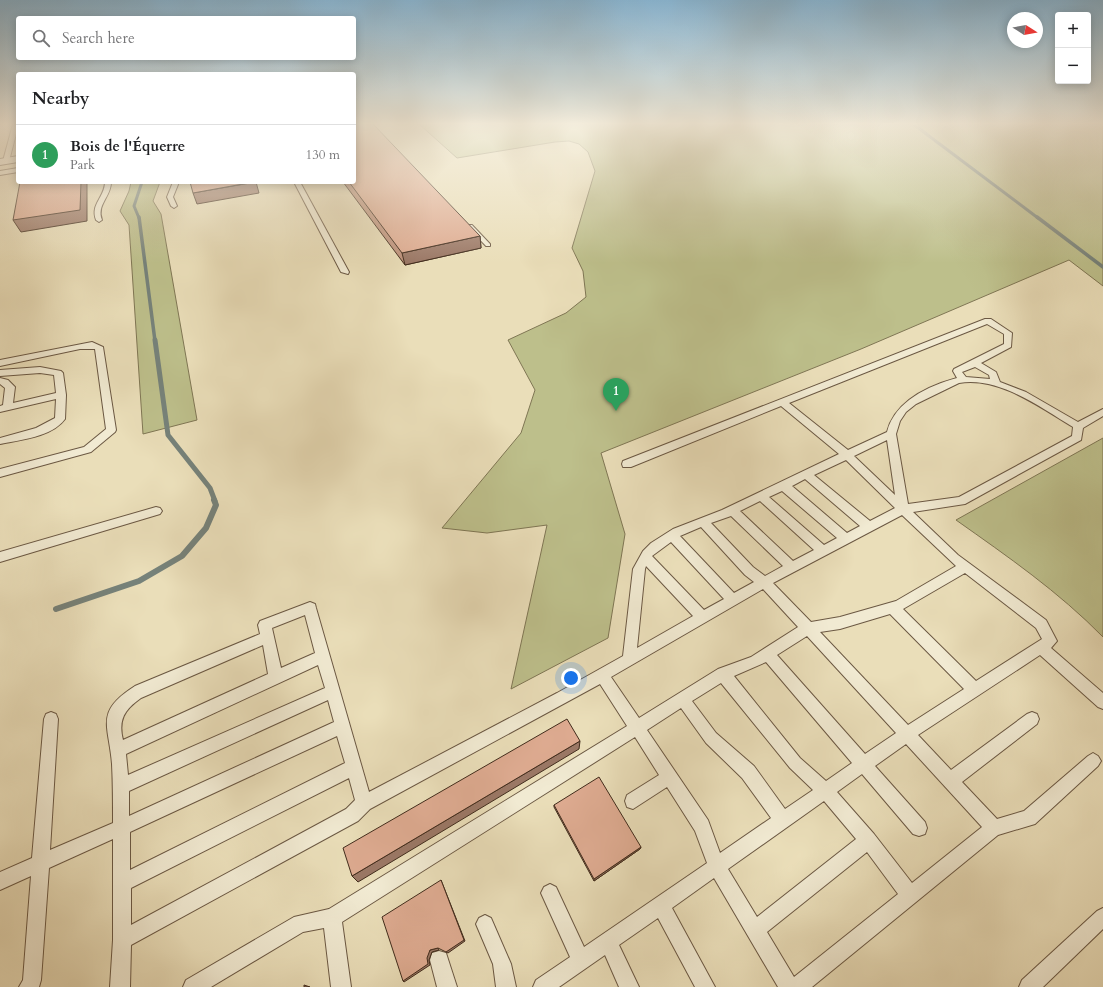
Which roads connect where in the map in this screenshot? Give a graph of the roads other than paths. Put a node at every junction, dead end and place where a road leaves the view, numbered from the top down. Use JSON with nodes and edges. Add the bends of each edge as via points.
{"nodes":[{"id":1,"x":16,"y":170,"type":"edge"},
{"id":2,"x":0,"y":173,"type":"edge"},
{"id":3,"x":108,"y":184,"type":"edge"},
{"id":4,"x":175,"y":184,"type":"edge"},
{"id":5,"x":298,"y":184,"type":"edge"},
{"id":6,"x":174,"y":206,"type":"dead end"},
{"id":7,"x":99,"y":220,"type":"dead end"},
{"id":8,"x":466,"y":222,"type":"edge"},
{"id":9,"x":488,"y":245,"type":"dead end"},
{"id":10,"x":345,"y":272,"type":"dead end"},
{"id":11,"x":0,"y":363,"type":"edge"},
{"id":12,"x":975,"y":363,"type":"junction"},
{"id":13,"x":0,"y":373,"type":"edge"},
{"id":14,"x":963,"y":380,"type":"junction"},
{"id":15,"x":0,"y":381,"type":"edge"},
{"id":16,"x":996,"y":384,"type":"junction"},
{"id":17,"x":61,"y":395,"type":"junction"},
{"id":18,"x":782,"y":402,"type":"junction"},
{"id":19,"x":4,"y":408,"type":"edge"},
{"id":20,"x":1103,"y":412,"type":"edge"},
{"id":21,"x":1078,"y":426,"type":"junction"},
{"id":22,"x":892,"y":434,"type":"junction"},
{"id":23,"x":0,"y":441,"type":"edge"},
{"id":24,"x":846,"y":455,"type":"junction"},
{"id":25,"x":627,"y":464,"type":"dead end"},
{"id":26,"x":0,"y":473,"type":"edge"},
{"id":27,"x":806,"y":474,"type":"junction"},
{"id":28,"x":783,"y":485,"type":"junction"},
{"id":29,"x":761,"y":496,"type":"junction"},
{"id":30,"x":903,"y":509,"type":"junction"},
{"id":31,"x":732,"y":510,"type":"junction"},
{"id":32,"x":156,"y":511,"type":"dead end"},
{"id":33,"x":704,"y":523,"type":"junction"},
{"id":34,"x":869,"y":527,"type":"junction"},
{"id":35,"x":672,"y":535,"type":"junction"},
{"id":36,"x":846,"y":539,"type":"junction"},
{"id":37,"x":823,"y":551,"type":"junction"},
{"id":38,"x":0,"y":557,"type":"edge"},
{"id":39,"x":645,"y":557,"type":"junction"},
{"id":40,"x":792,"y":567,"type":"junction"},
{"id":41,"x":964,"y":567,"type":"junction"},
{"id":42,"x":764,"y":582,"type":"junction"},
{"id":43,"x":733,"y":600,"type":"junction"},
{"id":44,"x":893,"y":608,"type":"junction"},
{"id":45,"x":703,"y":617,"type":"junction"},
{"id":46,"x":808,"y":628,"type":"junction"},
{"id":47,"x":268,"y":637,"type":"junction"},
{"id":48,"x":1041,"y":647,"type":"junction"},
{"id":49,"x":767,"y":654,"type":"junction"},
{"id":50,"x":323,"y":656,"type":"junction"},
{"id":51,"x":628,"y":660,"type":"junction"},
{"id":52,"x":723,"y":674,"type":"junction"},
{"id":53,"x":602,"y":675,"type":"junction"},
{"id":54,"x":276,"y":677,"type":"junction"},
{"id":55,"x":975,"y":690,"type":"junction"},
{"id":56,"x":333,"y":691,"type":"junction"},
{"id":57,"x":683,"y":700,"type":"junction"},
{"id":58,"x":1103,"y":702,"type":"edge"},
{"id":59,"x":51,"y":719,"type":"dead end"},
{"id":60,"x":1032,"y":719,"type":"dead end"},
{"id":61,"x":342,"y":726,"type":"junction"},
{"id":62,"x":637,"y":729,"type":"junction"},
{"id":63,"x":907,"y":734,"type":"junction"},
{"id":64,"x":118,"y":750,"type":"junction"},
{"id":65,"x":1092,"y":762,"type":"dead end"},
{"id":66,"x":863,"y":765,"type":"junction"},
{"id":67,"x":354,"y":767,"type":"junction"},
{"id":68,"x":669,"y":777,"type":"junction"},
{"id":69,"x":950,"y":781,"type":"junction"},
{"id":70,"x":121,"y":786,"type":"junction"},
{"id":71,"x":826,"y":791,"type":"junction"},
{"id":72,"x":633,"y":801,"type":"dead end"},
{"id":73,"x":364,"y":803,"type":"junction"},
{"id":74,"x":783,"y":821,"type":"junction"},
{"id":75,"x":123,"y":827,"type":"junction"},
{"id":76,"x":919,"y":828,"type":"dead end"},
{"id":77,"x":994,"y":828,"type":"junction"},
{"id":78,"x":868,"y":840,"type":"junction"},
{"id":79,"x":41,"y":862,"type":"junction"},
{"id":80,"x":717,"y":867,"type":"junction"},
{"id":81,"x":0,"y":881,"type":"edge"},
{"id":82,"x":122,"y":883,"type":"junction"},
{"id":83,"x":550,"y":894,"type":"dead end"},
{"id":84,"x":911,"y":896,"type":"junction"},
{"id":85,"x":661,"y":906,"type":"junction"},
{"id":86,"x":1103,"y":917,"type":"edge"},
{"id":87,"x":332,"y":918,"type":"junction"},
{"id":88,"x":485,"y":924,"type":"dead end"},
{"id":89,"x":755,"y":930,"type":"junction"},
{"id":90,"x":122,"y":940,"type":"junction"},
{"id":91,"x":608,"y":942,"type":"junction"},
{"id":92,"x":439,"y":960,"type":"dead end"},
{"id":93,"x":581,"y":961,"type":"junction"},
{"id":94,"x":552,"y":984,"type":"edge"},
{"id":95,"x":29,"y":987,"type":"edge"},
{"id":96,"x":120,"y":987,"type":"edge"},
{"id":97,"x":193,"y":987,"type":"edge"},
{"id":98,"x":341,"y":987,"type":"edge"},
{"id":99,"x":447,"y":987,"type":"edge"},
{"id":100,"x":506,"y":987,"type":"edge"},
{"id":101,"x":629,"y":987,"type":"edge"},
{"id":102,"x":704,"y":987,"type":"edge"},
{"id":103,"x":789,"y":987,"type":"edge"},
{"id":104,"x":797,"y":987,"type":"edge"},
{"id":105,"x":1029,"y":987,"type":"edge"}],
"edges":[{"from":1,"to":2,"type":"lane"},
{"from":3,"to":7,"type":"lane","via":[[108,190],[97,208],[96,215]]},
{"from":4,"to":6,"type":"lane","via":[[170,197]]},
{"from":5,"to":10,"type":"lane"},
{"from":8,"to":9,"type":"lane"},
{"from":11,"to":26,"type":"lane","via":[[80,346],[99,347],[111,430],[86,450]]},
{"from":12,"to":14,"type":"lane","via":[[957,371]]},
{"from":12,"to":16,"type":"lane","via":[[993,374]]},
{"from":12,"to":18,"type":"lane","via":[[1008,345],[1008,332],[988,321]]},
{"from":13,"to":17,"type":"lane","via":[[40,370],[58,373]]},
{"from":14,"to":16,"type":"lane","via":[[981,380]]},
{"from":14,"to":22,"type":"lane","via":[[922,396],[907,405],[896,417]]},
{"from":15,"to":19,"type":"lane","via":[[10,387]]},
{"from":16,"to":21,"type":"lane","via":[[1024,395]]},
{"from":17,"to":19,"type":"lane"},
{"from":17,"to":23,"type":"lane","via":[[60,419],[54,424],[43,430]]},
{"from":18,"to":24,"type":"lane"},
{"from":18,"to":25,"type":"lane"},
{"from":20,"to":21,"type":"lane"},
{"from":21,"to":30,"type":"lane","via":[[1077,438],[961,501]]},
{"from":22,"to":24,"type":"lane"},
{"from":22,"to":30,"type":"lane"},
{"from":24,"to":27,"type":"lane"},
{"from":24,"to":30,"type":"lane"},
{"from":27,"to":28,"type":"lane"},
{"from":27,"to":34,"type":"lane"},
{"from":28,"to":29,"type":"lane"},
{"from":28,"to":36,"type":"lane"},
{"from":29,"to":31,"type":"lane"},
{"from":29,"to":37,"type":"lane"},
{"from":30,"to":34,"type":"lane"},
{"from":30,"to":41,"type":"lane"},
{"from":31,"to":33,"type":"lane"},
{"from":31,"to":40,"type":"lane"},
{"from":32,"to":38,"type":"lane"},
{"from":33,"to":35,"type":"lane"},
{"from":33,"to":42,"type":"lane","via":[[749,571]]},
{"from":34,"to":36,"type":"lane"},
{"from":35,"to":39,"type":"lane","via":[[655,546]]},
{"from":35,"to":43,"type":"lane"},
{"from":36,"to":37,"type":"lane"},
{"from":37,"to":40,"type":"lane"},
{"from":39,"to":45,"type":"lane"},
{"from":39,"to":51,"type":"lane","via":[[639,569]]},
{"from":40,"to":42,"type":"lane"},
{"from":41,"to":44,"type":"lane"},
{"from":41,"to":48,"type":"lane","via":[[1041,624],[1050,641]]},
{"from":42,"to":43,"type":"lane"},
{"from":42,"to":46,"type":"lane"},
{"from":43,"to":45,"type":"lane"},
{"from":44,"to":46,"type":"lane","via":[[840,623]]},
{"from":44,"to":55,"type":"lane"},
{"from":45,"to":51,"type":"lane"},
{"from":46,"to":49,"type":"lane"},
{"from":46,"to":63,"type":"lane"},
{"from":47,"to":50,"type":"lane","via":[[265,625],[310,608]]},
{"from":47,"to":54,"type":"lane"},
{"from":47,"to":64,"type":"lane","via":[[155,683],[126,700],[114,720]]},
{"from":48,"to":55,"type":"lane"},
{"from":48,"to":58,"type":"lane"},
{"from":49,"to":52,"type":"lane"},
{"from":49,"to":66,"type":"lane"},
{"from":50,"to":54,"type":"lane"},
{"from":50,"to":56,"type":"lane"},
{"from":51,"to":53,"type":"lane"},
{"from":52,"to":57,"type":"lane"},
{"from":52,"to":71,"type":"lane","via":[[794,763]]},
{"from":53,"to":62,"type":"lane"},
{"from":53,"to":73,"type":"lane"},
{"from":54,"to":64,"type":"lane"},
{"from":55,"to":63,"type":"lane"},
{"from":56,"to":61,"type":"lane"},
{"from":56,"to":70,"type":"lane"},
{"from":57,"to":62,"type":"lane"},
{"from":57,"to":74,"type":"lane","via":[[711,738],[748,772]]},
{"from":59,"to":79,"type":"lane"},
{"from":60,"to":69,"type":"lane"},
{"from":61,"to":67,"type":"lane"},
{"from":61,"to":75,"type":"lane"},
{"from":62,"to":68,"type":"lane"},
{"from":62,"to":87,"type":"lane"},
{"from":63,"to":66,"type":"lane"},
{"from":63,"to":69,"type":"lane"},
{"from":64,"to":70,"type":"lane"},
{"from":65,"to":77,"type":"lane","via":[[1029,818]]},
{"from":66,"to":71,"type":"lane"},
{"from":66,"to":76,"type":"lane"},
{"from":67,"to":73,"type":"lane"},
{"from":67,"to":82,"type":"lane"},
{"from":68,"to":72,"type":"lane"},
{"from":68,"to":80,"type":"lane","via":[[702,826]]},
{"from":69,"to":77,"type":"lane"},
{"from":70,"to":75,"type":"lane"},
{"from":71,"to":74,"type":"lane"},
{"from":71,"to":78,"type":"lane"},
{"from":73,"to":90,"type":"lane","via":[[352,815]]},
{"from":74,"to":80,"type":"lane"},
{"from":75,"to":79,"type":"lane"},
{"from":75,"to":82,"type":"lane"},
{"from":77,"to":84,"type":"lane"},
{"from":78,"to":84,"type":"lane"},
{"from":78,"to":89,"type":"lane"},
{"from":79,"to":81,"type":"lane"},
{"from":79,"to":95,"type":"lane","via":[[32,980]]},
{"from":80,"to":85,"type":"lane"},
{"from":80,"to":89,"type":"lane"},
{"from":82,"to":90,"type":"lane"},
{"from":83,"to":93,"type":"lane"},
{"from":84,"to":104,"type":"lane"},
{"from":85,"to":91,"type":"lane"},
{"from":85,"to":102,"type":"lane"},
{"from":86,"to":105,"type":"lane"},
{"from":87,"to":97,"type":"lane","via":[[300,923]]},
{"from":87,"to":98,"type":"lane"},
{"from":88,"to":100,"type":"lane","via":[[502,964]]},
{"from":89,"to":103,"type":"lane"},
{"from":90,"to":96,"type":"lane"},
{"from":91,"to":93,"type":"lane"},
{"from":91,"to":101,"type":"lane"},
{"from":92,"to":99,"type":"lane"},
{"from":93,"to":94,"type":"lane"}]}
